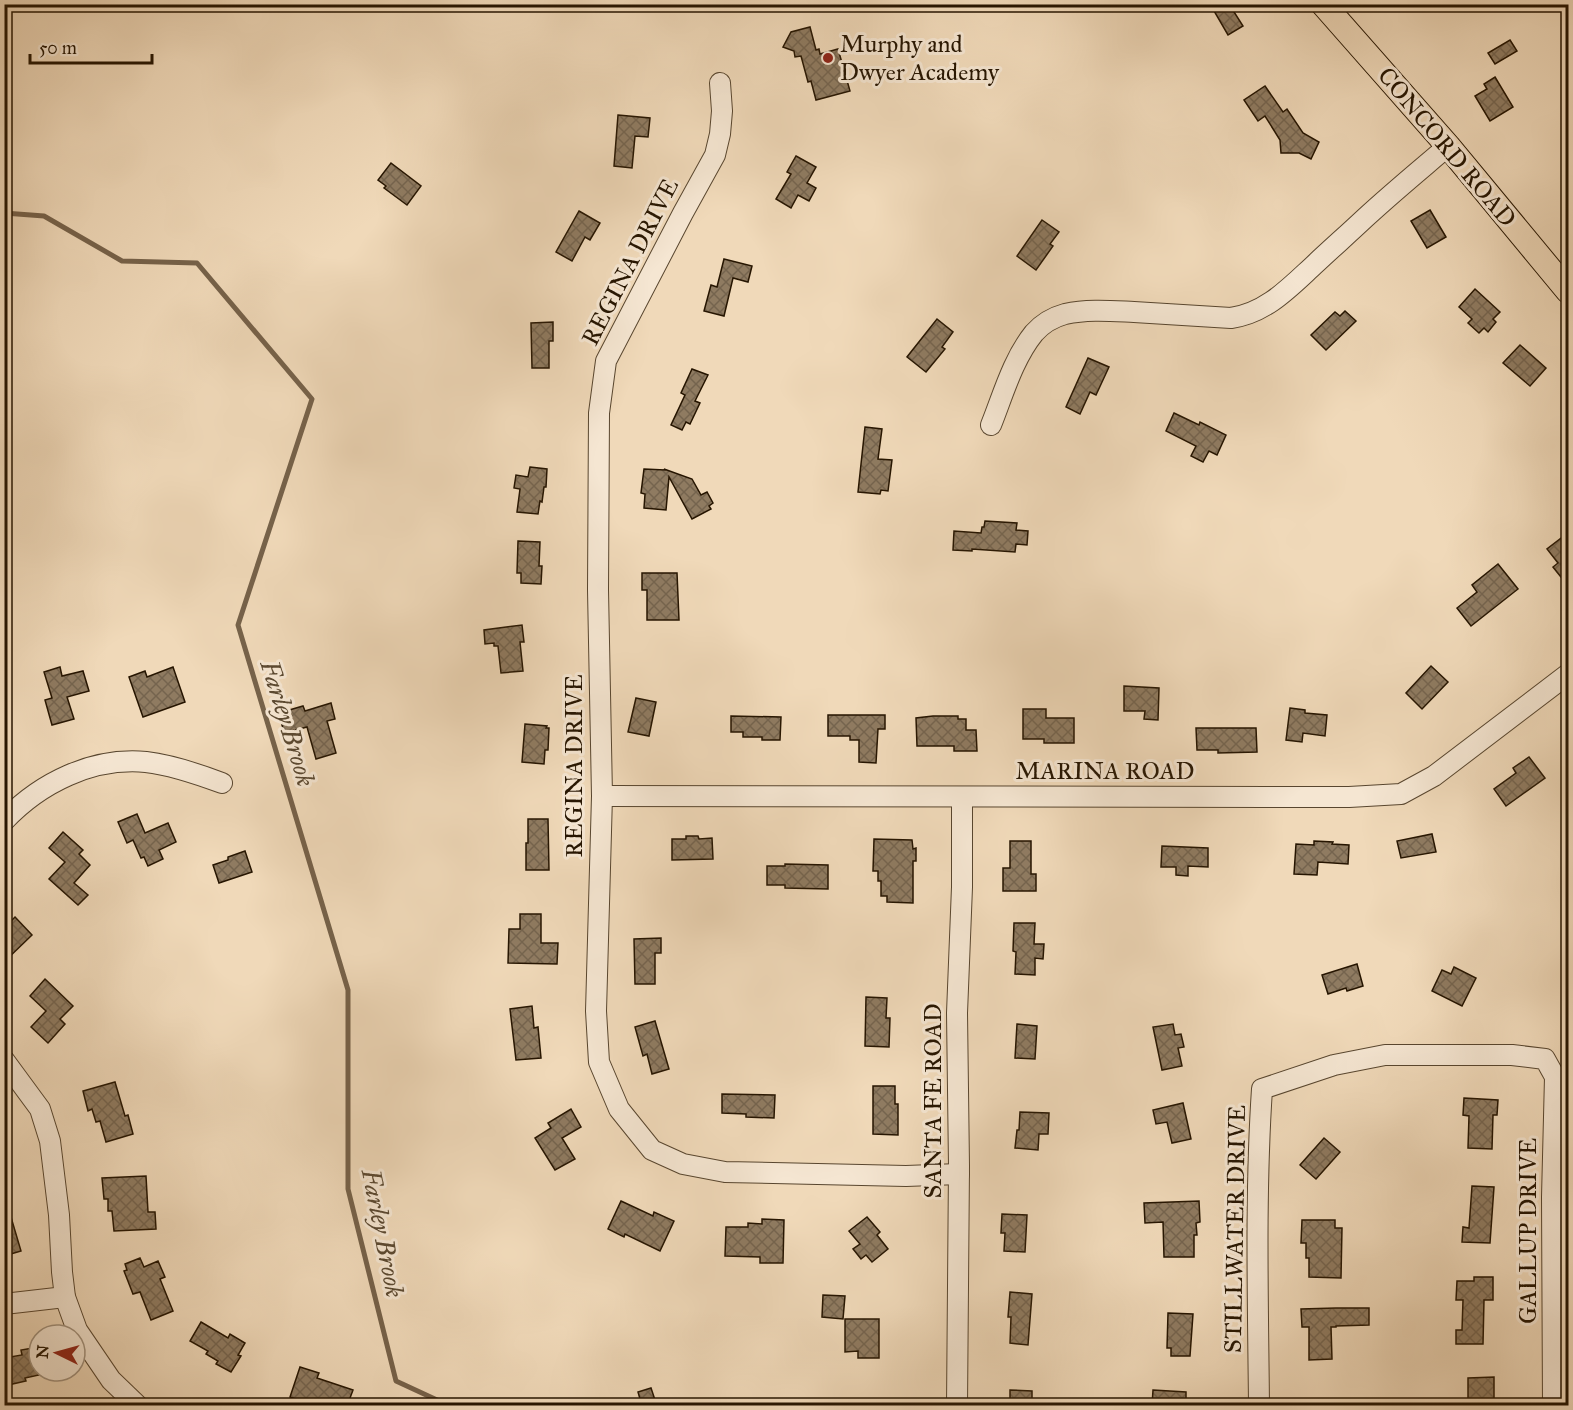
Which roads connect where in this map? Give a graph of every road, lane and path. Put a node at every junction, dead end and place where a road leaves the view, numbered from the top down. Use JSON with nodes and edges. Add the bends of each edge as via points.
{"nodes":[{"id":1,"x":1323,"y":4,"type":"edge"},
{"id":2,"x":720,"y":83,"type":"dead end"},
{"id":3,"x":1448,"y":146,"type":"junction"},
{"id":4,"x":1569,"y":291,"type":"edge"},
{"id":5,"x":991,"y":425,"type":"dead end"},
{"id":6,"x":1569,"y":674,"type":"edge"},
{"id":7,"x":222,"y":783,"type":"dead end"},
{"id":8,"x":602,"y":796,"type":"junction"},
{"id":9,"x":962,"y":797,"type":"junction"},
{"id":10,"x":4,"y":821,"type":"edge"},
{"id":11,"x":1545,"y":1059,"type":"joint"},
{"id":12,"x":4,"y":1060,"type":"edge"},
{"id":13,"x":958,"y":1174,"type":"junction"},
{"id":14,"x":65,"y":1297,"type":"junction"},
{"id":15,"x":4,"y":1304,"type":"edge"},
{"id":16,"x":138,"y":1406,"type":"edge"},
{"id":17,"x":957,"y":1406,"type":"edge"},
{"id":18,"x":1259,"y":1406,"type":"edge"},
{"id":19,"x":1553,"y":1406,"type":"edge"}],
"edges":[{"from":1,"to":3,"type":"main road","name":"CONCORD ROAD"},
{"from":2,"to":8,"type":"street","name":"REGINA DRIVE","via":[[722,111],[716,155],[606,361],[599,413]]},
{"from":3,"to":4,"type":"main road","name":"CONCORD ROAD"},
{"from":3,"to":5,"type":"street","via":[[1290,288],[1245,316],[1105,310],[1055,317],[1035,332],[1028,343]]},
{"from":6,"to":9,"type":"street","name":"MARINA ROAD","via":[[1434,776],[1401,794]]},
{"from":7,"to":10,"type":"street","via":[[146,762],[89,767],[36,794]]},
{"from":8,"to":9,"type":"street","name":"MARINA ROAD"},
{"from":8,"to":13,"type":"street","name":"REGINA DRIVE","via":[[596,1011],[599,1062],[619,1109],[652,1150],[683,1164],[725,1173]]},
{"from":9,"to":13,"type":"street","name":"SANTA FE ROAD"},
{"from":11,"to":18,"type":"street","name":"STILLWATER DRIVE","via":[[1512,1055],[1385,1055],[1334,1065],[1262,1089],[1257,1237]]},
{"from":11,"to":19,"type":"street","name":"GALLUP DRIVE","via":[[1555,1077]]},
{"from":12,"to":14,"type":"street","via":[[40,1109],[50,1141]]},
{"from":13,"to":17,"type":"street","name":"SANTA FE ROAD"},
{"from":14,"to":15,"type":"street"},
{"from":14,"to":16,"type":"street","via":[[78,1330],[111,1380]]}]}
